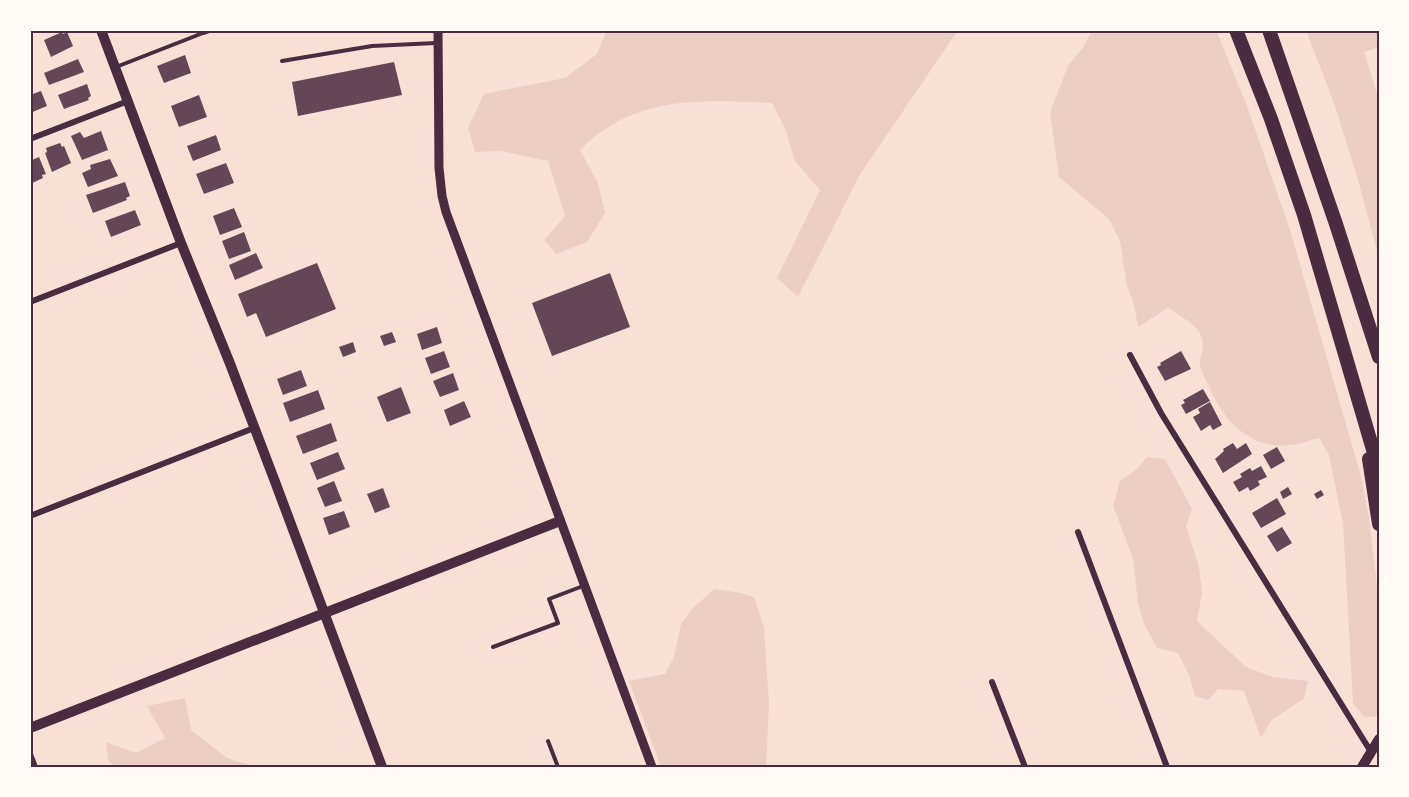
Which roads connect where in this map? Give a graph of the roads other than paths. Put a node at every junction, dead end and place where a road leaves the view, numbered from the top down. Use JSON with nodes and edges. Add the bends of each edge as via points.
{"nodes":[{"id":1,"x":102,"y":30,"type":"edge"},
{"id":2,"x":212,"y":30,"type":"edge"},
{"id":3,"x":380,"y":30,"type":"edge"},
{"id":4,"x":402,"y":30,"type":"edge"},
{"id":5,"x":438,"y":30,"type":"edge"},
{"id":6,"x":1236,"y":30,"type":"edge"},
{"id":7,"x":1269,"y":30,"type":"edge"},
{"id":8,"x":203,"y":32,"type":"edge"},
{"id":9,"x":438,"y":43,"type":"junction"},
{"id":10,"x":282,"y":61,"type":"dead end"},
{"id":11,"x":115,"y":68,"type":"junction"},
{"id":12,"x":128,"y":101,"type":"junction"},
{"id":13,"x":30,"y":139,"type":"edge"},
{"id":14,"x":1336,"y":224,"type":"junction"},
{"id":15,"x":181,"y":243,"type":"junction"},
{"id":16,"x":30,"y":302,"type":"edge"},
{"id":17,"x":1379,"y":328,"type":"edge"},
{"id":18,"x":1130,"y":356,"type":"dead end"},
{"id":19,"x":1379,"y":357,"type":"edge"},
{"id":20,"x":1359,"y":397,"type":"junction"},
{"id":21,"x":254,"y":428,"type":"junction"},
{"id":22,"x":1379,"y":470,"type":"edge"},
{"id":23,"x":30,"y":516,"type":"edge"},
{"id":24,"x":560,"y":521,"type":"junction"},
{"id":25,"x":1379,"y":524,"type":"edge"},
{"id":26,"x":1078,"y":532,"type":"dead end"},
{"id":27,"x":584,"y":585,"type":"junction"},
{"id":28,"x":325,"y":613,"type":"junction"},
{"id":29,"x":493,"y":647,"type":"dead end"},
{"id":30,"x":992,"y":682,"type":"dead end"},
{"id":31,"x":30,"y":728,"type":"edge"},
{"id":32,"x":1378,"y":740,"type":"edge"},
{"id":33,"x":548,"y":741,"type":"dead end"},
{"id":34,"x":1371,"y":752,"type":"junction"},
{"id":35,"x":30,"y":754,"type":"edge"},
{"id":36,"x":35,"y":767,"type":"edge"},
{"id":37,"x":382,"y":767,"type":"edge"},
{"id":38,"x":558,"y":767,"type":"edge"},
{"id":39,"x":652,"y":767,"type":"edge"},
{"id":40,"x":1025,"y":767,"type":"edge"},
{"id":41,"x":1167,"y":767,"type":"edge"},
{"id":42,"x":1362,"y":767,"type":"edge"}],
"edges":[{"from":1,"to":11,"type":"main road"},
{"from":2,"to":8,"type":"lane"},
{"from":3,"to":4,"type":"lane"},
{"from":5,"to":9,"type":"street"},
{"from":6,"to":20,"type":"highway","via":[[1289,171]]},
{"from":7,"to":14,"type":"highway"},
{"from":8,"to":11,"type":"lane"},
{"from":9,"to":10,"type":"lane","via":[[372,46]]},
{"from":9,"to":24,"type":"street","via":[[442,196]]},
{"from":11,"to":12,"type":"main road"},
{"from":12,"to":13,"type":"street"},
{"from":12,"to":15,"type":"main road"},
{"from":14,"to":17,"type":"highway"},
{"from":14,"to":19,"type":"highway"},
{"from":15,"to":16,"type":"street"},
{"from":15,"to":21,"type":"main road"},
{"from":18,"to":34,"type":"street","via":[[1161,413]]},
{"from":20,"to":22,"type":"highway"},
{"from":20,"to":25,"type":"highway"},
{"from":21,"to":23,"type":"street"},
{"from":21,"to":28,"type":"main road"},
{"from":24,"to":27,"type":"street"},
{"from":24,"to":28,"type":"main road"},
{"from":26,"to":41,"type":"street"},
{"from":27,"to":29,"type":"lane","via":[[549,599],[558,623]]},
{"from":27,"to":39,"type":"street"},
{"from":28,"to":31,"type":"main road"},
{"from":28,"to":37,"type":"main road"},
{"from":30,"to":40,"type":"street"},
{"from":32,"to":34,"type":"main road"},
{"from":33,"to":38,"type":"lane"},
{"from":34,"to":42,"type":"main road"},
{"from":35,"to":36,"type":"street"}]}
